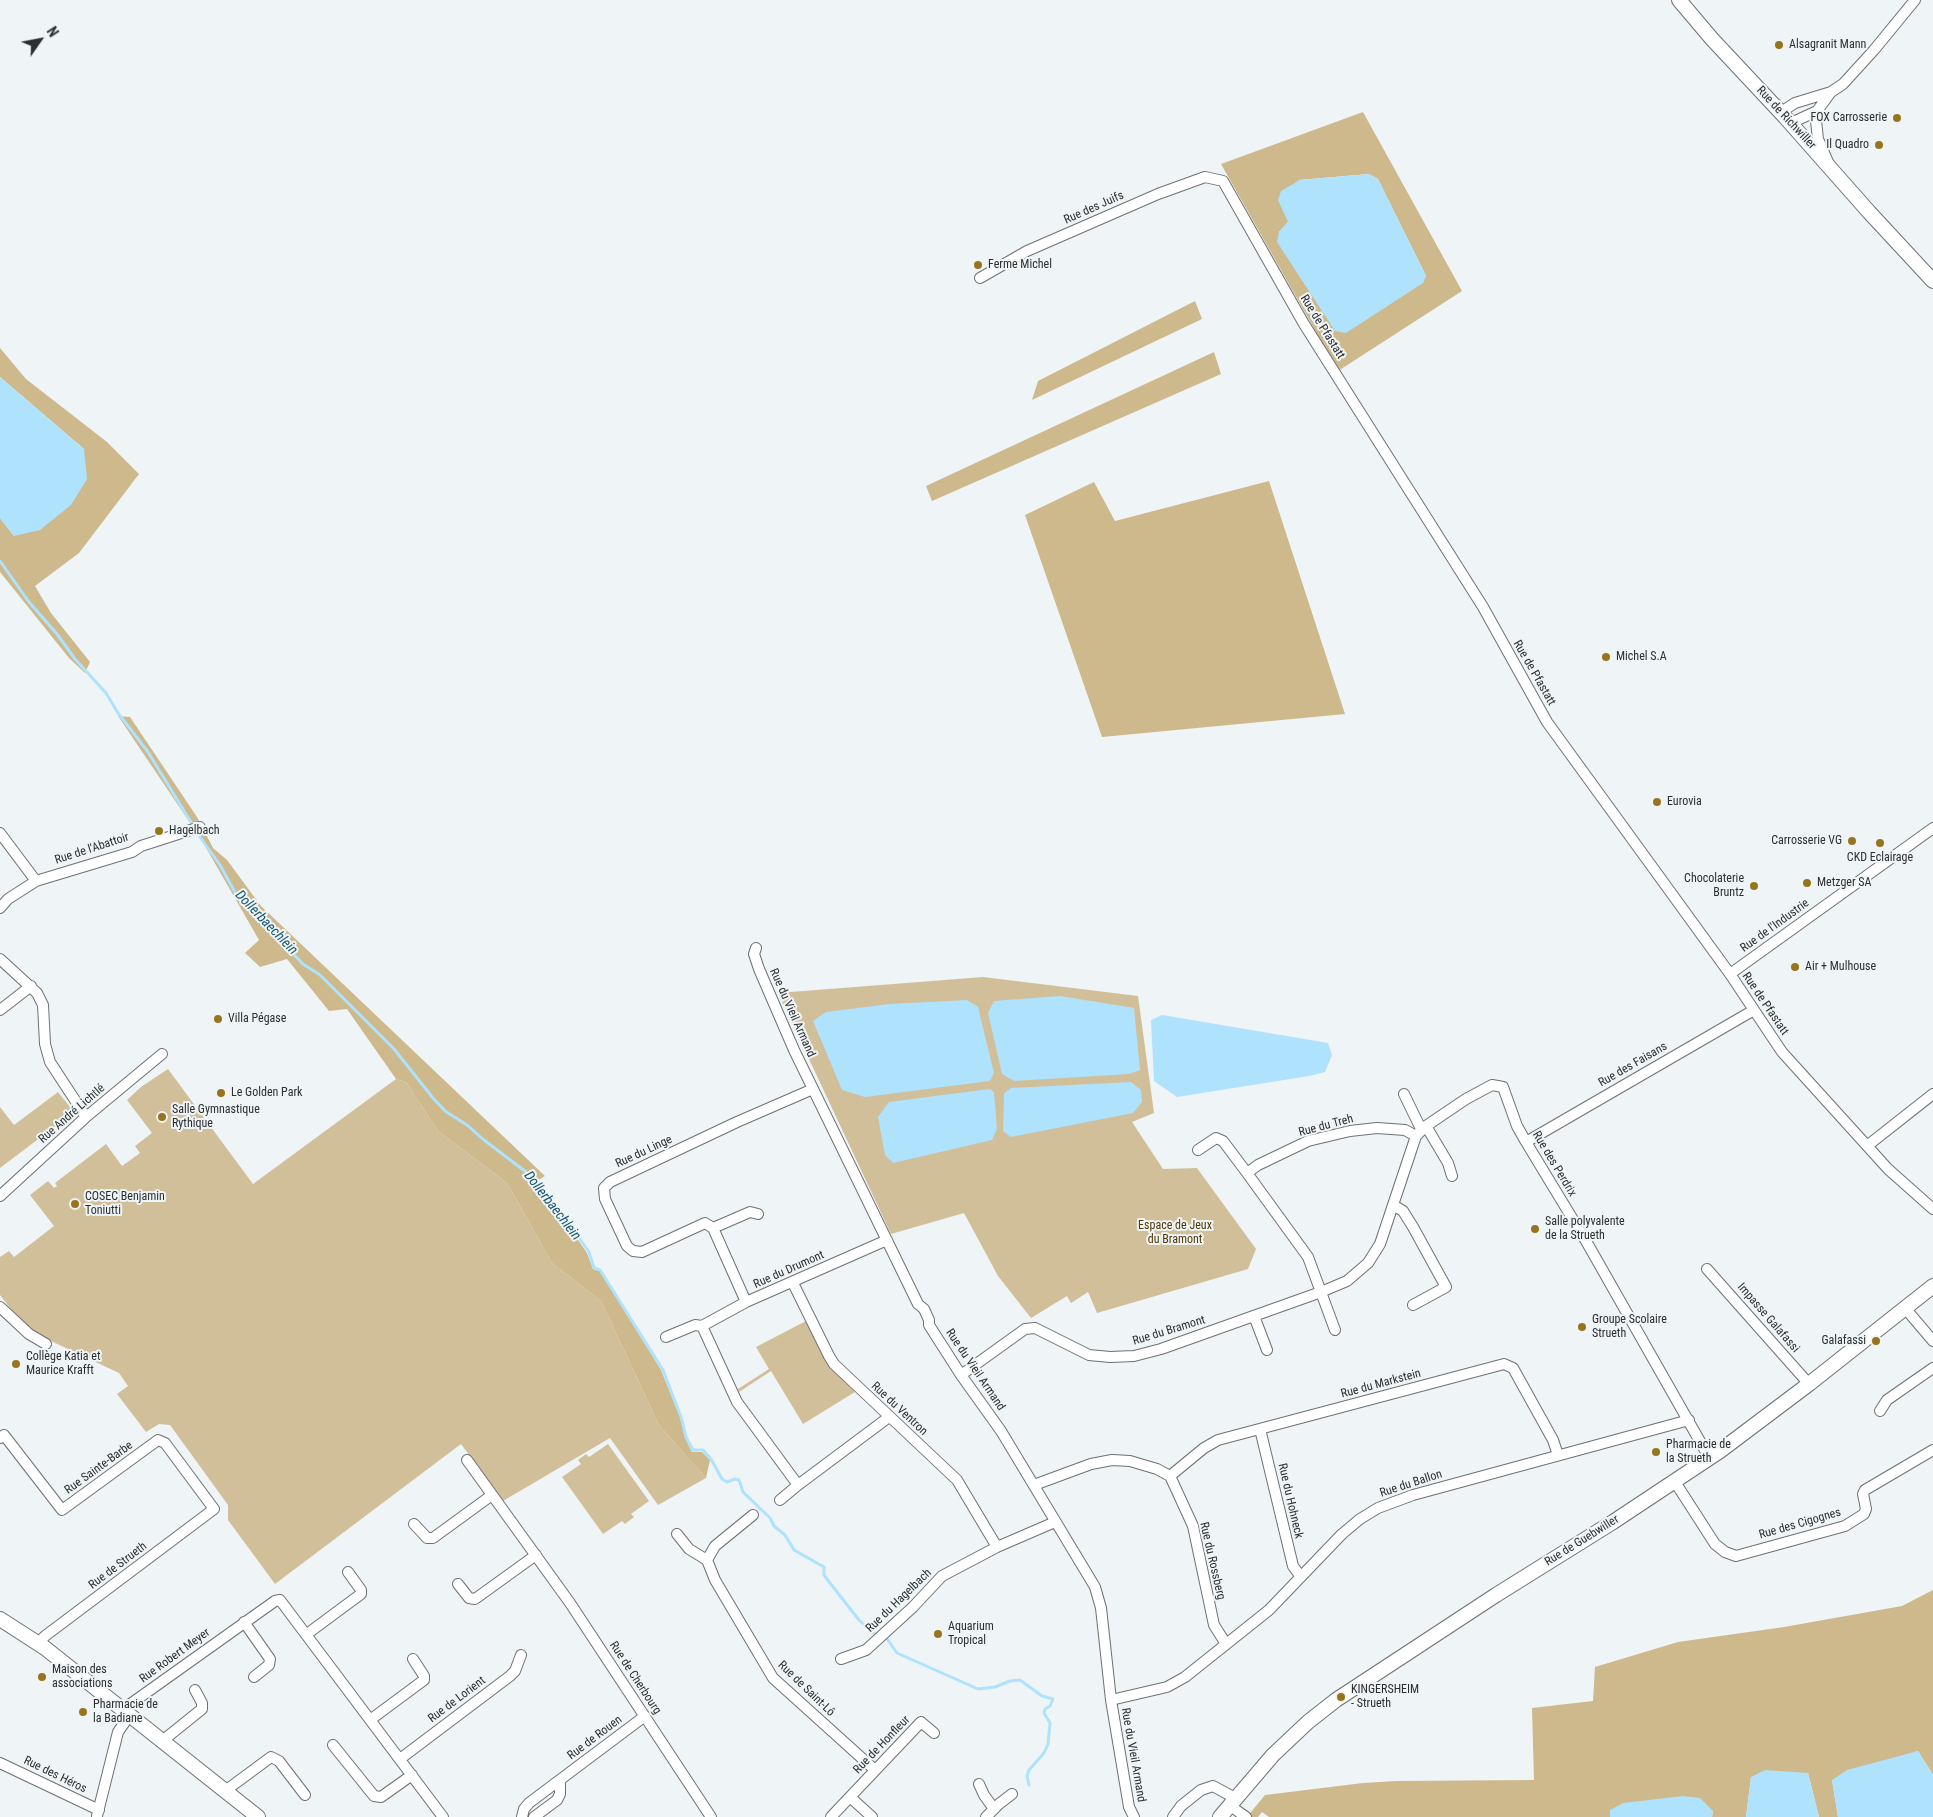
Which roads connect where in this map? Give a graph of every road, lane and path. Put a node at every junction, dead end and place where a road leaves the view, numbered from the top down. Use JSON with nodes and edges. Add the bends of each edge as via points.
{"nodes":[{"id":1,"x":1680,"y":0,"type":"edge"},
{"id":2,"x":1915,"y":0,"type":"edge"},
{"id":3,"x":1831,"y":92,"type":"junction"},
{"id":4,"x":1818,"y":111,"type":"junction"},
{"id":5,"x":1781,"y":112,"type":"junction"},
{"id":6,"x":1791,"y":123,"type":"junction"},
{"id":7,"x":1829,"y":165,"type":"junction"},
{"id":8,"x":1222,"y":181,"type":"joint"},
{"id":9,"x":980,"y":278,"type":"dead end"},
{"id":10,"x":1933,"y":281,"type":"edge"},
{"id":11,"x":200,"y":827,"type":"dead end"},
{"id":12,"x":1933,"y":828,"type":"edge"},
{"id":13,"x":0,"y":833,"type":"edge"},
{"id":14,"x":36,"y":881,"type":"junction"},
{"id":15,"x":0,"y":908,"type":"edge"},
{"id":16,"x":756,"y":948,"type":"dead end"},
{"id":17,"x":0,"y":958,"type":"edge"},
{"id":18,"x":1730,"y":974,"type":"junction"},
{"id":19,"x":32,"y":986,"type":"junction"},
{"id":20,"x":0,"y":1010,"type":"edge"},
{"id":21,"x":1754,"y":1010,"type":"junction"},
{"id":22,"x":162,"y":1054,"type":"dead end"},
{"id":23,"x":813,"y":1089,"type":"junction"},
{"id":24,"x":1404,"y":1094,"type":"dead end"},
{"id":25,"x":1933,"y":1094,"type":"edge"},
{"id":26,"x":86,"y":1117,"type":"junction"},
{"id":27,"x":1421,"y":1130,"type":"junction"},
{"id":28,"x":1526,"y":1142,"type":"junction"},
{"id":29,"x":1868,"y":1146,"type":"junction"},
{"id":30,"x":1198,"y":1150,"type":"dead end"},
{"id":31,"x":1246,"y":1173,"type":"junction"},
{"id":32,"x":1452,"y":1176,"type":"dead end"},
{"id":33,"x":0,"y":1196,"type":"edge"},
{"id":34,"x":1393,"y":1205,"type":"junction"},
{"id":35,"x":1933,"y":1210,"type":"edge"},
{"id":36,"x":758,"y":1214,"type":"dead end"},
{"id":37,"x":713,"y":1228,"type":"junction"},
{"id":38,"x":887,"y":1240,"type":"junction"},
{"id":39,"x":1707,"y":1269,"type":"dead end"},
{"id":40,"x":793,"y":1283,"type":"junction"},
{"id":41,"x":1933,"y":1286,"type":"edge"},
{"id":42,"x":1321,"y":1292,"type":"junction"},
{"id":43,"x":746,"y":1302,"type":"junction"},
{"id":44,"x":1412,"y":1305,"type":"dead end"},
{"id":45,"x":0,"y":1307,"type":"edge"},
{"id":46,"x":1905,"y":1308,"type":"junction"},
{"id":47,"x":1254,"y":1316,"type":"junction"},
{"id":48,"x":702,"y":1326,"type":"junction"},
{"id":49,"x":1335,"y":1330,"type":"dead end"},
{"id":50,"x":666,"y":1337,"type":"dead end"},
{"id":51,"x":1933,"y":1342,"type":"edge"},
{"id":52,"x":46,"y":1344,"type":"dead end"},
{"id":53,"x":1267,"y":1350,"type":"dead end"},
{"id":54,"x":1933,"y":1368,"type":"edge"},
{"id":55,"x":961,"y":1375,"type":"junction"},
{"id":56,"x":1809,"y":1384,"type":"junction"},
{"id":57,"x":1880,"y":1410,"type":"dead end"},
{"id":58,"x":889,"y":1417,"type":"junction"},
{"id":59,"x":1689,"y":1420,"type":"junction"},
{"id":60,"x":1260,"y":1429,"type":"junction"},
{"id":61,"x":0,"y":1438,"type":"edge"},
{"id":62,"x":1933,"y":1450,"type":"edge"},
{"id":63,"x":1558,"y":1455,"type":"junction"},
{"id":64,"x":1710,"y":1459,"type":"junction"},
{"id":65,"x":467,"y":1460,"type":"dead end"},
{"id":66,"x":1170,"y":1476,"type":"junction"},
{"id":67,"x":1675,"y":1482,"type":"junction"},
{"id":68,"x":798,"y":1485,"type":"junction"},
{"id":69,"x":1034,"y":1485,"type":"junction"},
{"id":70,"x":492,"y":1495,"type":"junction"},
{"id":71,"x":780,"y":1500,"type":"dead end"},
{"id":72,"x":214,"y":1509,"type":"joint"},
{"id":73,"x":753,"y":1515,"type":"dead end"},
{"id":74,"x":1055,"y":1522,"type":"junction"},
{"id":75,"x":414,"y":1524,"type":"dead end"},
{"id":76,"x":677,"y":1534,"type":"dead end"},
{"id":77,"x":997,"y":1548,"type":"junction"},
{"id":78,"x":536,"y":1554,"type":"junction"},
{"id":79,"x":707,"y":1560,"type":"junction"},
{"id":80,"x":348,"y":1572,"type":"dead end"},
{"id":81,"x":1301,"y":1576,"type":"junction"},
{"id":82,"x":458,"y":1584,"type":"dead end"},
{"id":83,"x":0,"y":1620,"type":"edge"},
{"id":84,"x":244,"y":1622,"type":"junction"},
{"id":85,"x":307,"y":1634,"type":"junction"},
{"id":86,"x":38,"y":1643,"type":"junction"},
{"id":87,"x":1226,"y":1644,"type":"junction"},
{"id":88,"x":521,"y":1655,"type":"dead end"},
{"id":89,"x":413,"y":1659,"type":"dead end"},
{"id":90,"x":841,"y":1659,"type":"dead end"},
{"id":91,"x":254,"y":1677,"type":"dead end"},
{"id":92,"x":195,"y":1690,"type":"dead end"},
{"id":93,"x":1111,"y":1700,"type":"junction"},
{"id":94,"x":123,"y":1711,"type":"junction"},
{"id":95,"x":644,"y":1716,"type":"junction"},
{"id":96,"x":370,"y":1720,"type":"junction"},
{"id":97,"x":934,"y":1733,"type":"dead end"},
{"id":98,"x":161,"y":1742,"type":"junction"},
{"id":99,"x":333,"y":1745,"type":"dead end"},
{"id":100,"x":400,"y":1759,"type":"junction"},
{"id":101,"x":0,"y":1763,"type":"edge"},
{"id":102,"x":875,"y":1770,"type":"junction"},
{"id":103,"x":412,"y":1775,"type":"junction"},
{"id":104,"x":560,"y":1780,"type":"junction"},
{"id":105,"x":980,"y":1784,"type":"dead end"},
{"id":106,"x":225,"y":1791,"type":"junction"},
{"id":107,"x":1012,"y":1794,"type":"dead end"},
{"id":108,"x":304,"y":1795,"type":"dead end"},
{"id":109,"x":850,"y":1796,"type":"junction"},
{"id":110,"x":1232,"y":1802,"type":"junction"},
{"id":111,"x":994,"y":1809,"type":"junction"},
{"id":112,"x":100,"y":1814,"type":"edge"},
{"id":113,"x":258,"y":1817,"type":"edge"},
{"id":114,"x":443,"y":1817,"type":"edge"},
{"id":115,"x":522,"y":1817,"type":"edge"},
{"id":116,"x":534,"y":1817,"type":"edge"},
{"id":117,"x":711,"y":1817,"type":"edge"},
{"id":118,"x":831,"y":1817,"type":"edge"},
{"id":119,"x":872,"y":1817,"type":"edge"},
{"id":120,"x":986,"y":1817,"type":"edge"},
{"id":121,"x":1134,"y":1817,"type":"edge"},
{"id":122,"x":1173,"y":1817,"type":"edge"},
{"id":123,"x":1220,"y":1817,"type":"edge"},
{"id":124,"x":1246,"y":1817,"type":"edge"}],
"edges":[{"from":1,"to":5,"type":"main road","name":"Rue de Richwiller","via":[[1712,40]]},
{"from":2,"to":3,"type":"street","via":[[1874,50]]},
{"from":3,"to":4,"type":"street"},
{"from":3,"to":5,"type":"street","via":[[1795,103]]},
{"from":4,"to":6,"type":"street"},
{"from":4,"to":7,"type":"street","via":[[1818,139]]},
{"from":5,"to":6,"type":"main road","name":"Rue de Richwiller"},
{"from":6,"to":7,"type":"main road","name":"Rue de Richwiller"},
{"from":7,"to":10,"type":"main road","name":"Rue de Richwiller"},
{"from":8,"to":9,"type":"street","name":"Rue des Juifs","via":[[1205,177],[1158,194],[1027,251]]},
{"from":8,"to":18,"type":"street","name":"Rue de Pfastatt","via":[[1304,324],[1483,607],[1548,722]]},
{"from":11,"to":14,"type":"street","name":"Rue de l'Abattoir","via":[[123,855]]},
{"from":12,"to":18,"type":"street","name":"Rue de l'Industrie"},
{"from":13,"to":14,"type":"street"},
{"from":14,"to":15,"type":"street","name":"Rue de l'Abattoir"},
{"from":16,"to":23,"type":"street","name":"Rue du Vieil Armand","via":[[754,954],[759,968]]},
{"from":17,"to":19,"type":"street"},
{"from":18,"to":21,"type":"street","name":"Rue de Pfastatt"},
{"from":19,"to":20,"type":"street"},
{"from":19,"to":26,"type":"street","via":[[44,1006],[45,1044],[50,1062]]},
{"from":21,"to":28,"type":"street","name":"Rue des Faisans"},
{"from":21,"to":29,"type":"street","name":"Rue de Pfastatt","via":[[1782,1052]]},
{"from":22,"to":26,"type":"street","name":"Rue André Lichtlé"},
{"from":23,"to":37,"type":"street","name":"Rue du Linge","via":[[610,1182],[604,1188],[605,1199],[619,1231],[633,1251],[642,1252],[705,1223]]},
{"from":23,"to":38,"type":"street","name":"Rue du Vieil Armand"},
{"from":24,"to":27,"type":"street"},
{"from":25,"to":29,"type":"street"},
{"from":26,"to":33,"type":"street","name":"Rue André Lichtlé"},
{"from":27,"to":28,"type":"street","name":"Rue des Perdrix","via":[[1492,1085],[1503,1087]]},
{"from":27,"to":31,"type":"street","name":"Rue du Treh","via":[[1377,1128],[1308,1141]]},
{"from":27,"to":32,"type":"street","via":[[1448,1163]]},
{"from":27,"to":34,"type":"street","name":"Rue du Bramont"},
{"from":28,"to":59,"type":"street","name":"Rue des Perdrix"},
{"from":29,"to":35,"type":"street","name":"Rue de Pfastatt"},
{"from":30,"to":31,"type":"street","via":[[1216,1138],[1223,1141]]},
{"from":31,"to":42,"type":"street","via":[[1308,1257]]},
{"from":34,"to":42,"type":"street","name":"Rue du Bramont","via":[[1380,1244],[1368,1263],[1347,1281]]},
{"from":34,"to":44,"type":"street","via":[[1403,1211],[1446,1287]]},
{"from":36,"to":37,"type":"street","name":"Rue du Linge","via":[[750,1212]]},
{"from":37,"to":43,"type":"street"},
{"from":38,"to":40,"type":"street","name":"Rue du Drumont"},
{"from":38,"to":55,"type":"street","name":"Rue du Vieil Armand","via":[[918,1304],[924,1309],[929,1325]]},
{"from":39,"to":56,"type":"street","name":"Impasse Galafassi"},
{"from":40,"to":43,"type":"street","name":"Rue du Drumont"},
{"from":40,"to":58,"type":"street","name":"Rue du Ventron","via":[[834,1364]]},
{"from":41,"to":46,"type":"main road","name":"Rue de Guebwiller"},
{"from":42,"to":47,"type":"street","name":"Rue du Bramont"},
{"from":42,"to":49,"type":"street"},
{"from":43,"to":48,"type":"street","name":"Rue du Drumont"},
{"from":45,"to":52,"type":"street","via":[[29,1334]]},
{"from":46,"to":51,"type":"street"},
{"from":46,"to":56,"type":"main road","name":"Rue de Guebwiller"},
{"from":47,"to":53,"type":"street"},
{"from":47,"to":55,"type":"street","name":"Rue du Bramont","via":[[1134,1356],[1089,1355],[1035,1328],[1025,1329]]},
{"from":48,"to":50,"type":"street","name":"Rue du Drumont","via":[[695,1325]]},
{"from":48,"to":68,"type":"street","via":[[736,1402]]},
{"from":54,"to":57,"type":"street","via":[[1887,1400]]},
{"from":55,"to":69,"type":"street","name":"Rue du Vieil Armand"},
{"from":56,"to":64,"type":"main road","name":"Rue de Guebwiller"},
{"from":58,"to":68,"type":"street"},
{"from":58,"to":77,"type":"street","name":"Rue du Ventron","via":[[957,1480]]},
{"from":59,"to":63,"type":"street","name":"Rue du Ballon"},
{"from":59,"to":64,"type":"street","name":"Rue des Perdrix"},
{"from":60,"to":63,"type":"street","name":"Rue du Markstein","via":[[1504,1364],[1513,1368]]},
{"from":60,"to":66,"type":"street","name":"Rue du Markstein","via":[[1218,1440]]},
{"from":60,"to":81,"type":"street","name":"Rue du Hohneck","via":[[1293,1566]]},
{"from":61,"to":72,"type":"street","name":"Rue Sainte-Barbe","via":[[4,1435],[62,1510],[158,1440],[165,1443]]},
{"from":62,"to":67,"type":"street","name":"Rue des Cigognes","via":[[1865,1490],[1864,1514],[1845,1526],[1736,1556],[1715,1544]]},
{"from":63,"to":81,"type":"street","name":"Rue du Ballon","via":[[1413,1495],[1378,1508],[1342,1534]]},
{"from":64,"to":67,"type":"main road","name":"Rue de Guebwiller"},
{"from":65,"to":70,"type":"street","name":"Rue de Cherbourg"},
{"from":66,"to":69,"type":"street","via":[[1130,1461],[1112,1460],[1091,1464]]},
{"from":66,"to":87,"type":"street","name":"Rue du Rossberg","via":[[1193,1526],[1214,1625]]},
{"from":67,"to":110,"type":"main road","name":"Rue de Guebwiller","via":[[1336,1700],[1273,1755]]},
{"from":68,"to":71,"type":"street"},
{"from":69,"to":74,"type":"street","name":"Rue du Vieil Armand"},
{"from":70,"to":75,"type":"street","via":[[433,1538],[427,1538]]},
{"from":70,"to":78,"type":"street","name":"Rue de Cherbourg"},
{"from":72,"to":86,"type":"street","name":"Rue de Strueth"},
{"from":73,"to":79,"type":"street","via":[[715,1546]]},
{"from":74,"to":77,"type":"street","name":"Rue du Hagelbach"},
{"from":74,"to":93,"type":"street","name":"Rue du Vieil Armand","via":[[1095,1587],[1101,1608]]},
{"from":76,"to":79,"type":"street","via":[[689,1549]]},
{"from":77,"to":90,"type":"street","name":"Rue du Hagelbach","via":[[942,1576],[866,1650]]},
{"from":78,"to":82,"type":"street","via":[[475,1599],[469,1598]]},
{"from":78,"to":95,"type":"street","name":"Rue de Cherbourg"},
{"from":79,"to":102,"type":"street","name":"Rue de Saint-Lô","via":[[714,1580],[773,1678]]},
{"from":80,"to":85,"type":"street","via":[[361,1594]]},
{"from":81,"to":87,"type":"street","name":"Rue du Ballon","via":[[1269,1610]]},
{"from":83,"to":86,"type":"main road"},
{"from":84,"to":85,"type":"street","name":"Rue Robert Meyer","via":[[278,1600]]},
{"from":84,"to":91,"type":"street","via":[[270,1659],[269,1665]]},
{"from":84,"to":94,"type":"street","name":"Rue Robert Meyer"},
{"from":85,"to":96,"type":"street"},
{"from":86,"to":94,"type":"main road"},
{"from":87,"to":93,"type":"street","name":"Rue du Ballon","via":[[1166,1687]]},
{"from":88,"to":100,"type":"street","name":"Rue de Lorient","via":[[510,1676]]},
{"from":89,"to":96,"type":"street","via":[[424,1680]]},
{"from":92,"to":98,"type":"street","via":[[202,1709]]},
{"from":93,"to":121,"type":"street","name":"Rue du Vieil Armand","via":[[1129,1807]]},
{"from":94,"to":98,"type":"main road"},
{"from":94,"to":112,"type":"street","name":"Rue Robert Meyer"},
{"from":95,"to":104,"type":"street","name":"Rue de Rouen"},
{"from":95,"to":117,"type":"street","name":"Rue de Cherbourg"},
{"from":96,"to":100,"type":"street"},
{"from":97,"to":102,"type":"street","name":"Rue de Honfleur","via":[[921,1722]]},
{"from":98,"to":106,"type":"main road"},
{"from":99,"to":103,"type":"street","via":[[374,1796],[381,1797]]},
{"from":100,"to":103,"type":"street"},
{"from":101,"to":112,"type":"street","name":"Rue des Héros"},
{"from":102,"to":109,"type":"street","name":"Rue de Honfleur"},
{"from":103,"to":114,"type":"street"},
{"from":104,"to":115,"type":"street","name":"Rue de Rouen","via":[[529,1803]]},
{"from":104,"to":116,"type":"street","via":[[559,1796]]},
{"from":105,"to":111,"type":"street"},
{"from":106,"to":108,"type":"street","via":[[271,1758],[279,1761]]},
{"from":106,"to":113,"type":"main road"},
{"from":107,"to":111,"type":"street"},
{"from":109,"to":118,"type":"street","name":"Rue de Honfleur"},
{"from":109,"to":119,"type":"street"},
{"from":110,"to":122,"type":"street","via":[[1213,1786],[1201,1790],[1180,1806]]},
{"from":110,"to":123,"type":"main road","name":"Rue de Guebwiller"},
{"from":110,"to":124,"type":"street"},
{"from":111,"to":120,"type":"street"}]}
